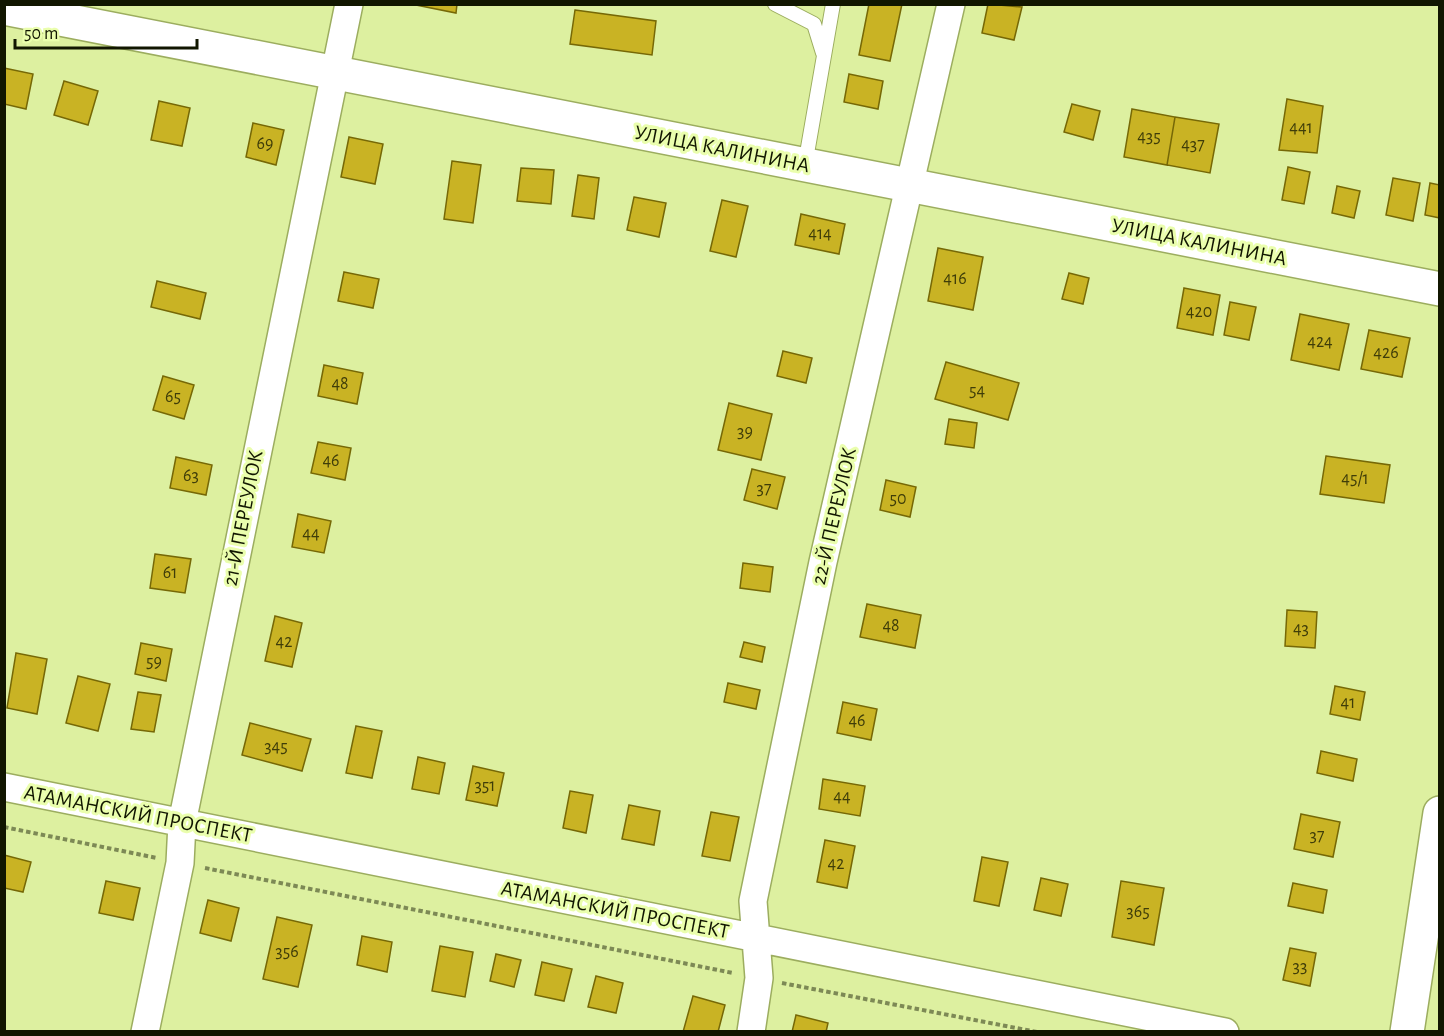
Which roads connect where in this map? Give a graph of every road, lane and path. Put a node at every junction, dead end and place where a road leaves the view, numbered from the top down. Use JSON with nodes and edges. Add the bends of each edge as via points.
{"nodes":[{"id":1,"x":349,"y":4,"type":"edge"},
{"id":2,"x":775,"y":4,"type":"edge"},
{"id":3,"x":833,"y":4,"type":"edge"},
{"id":4,"x":951,"y":4,"type":"edge"},
{"id":5,"x":4,"y":8,"type":"edge"},
{"id":6,"x":824,"y":55,"type":"junction"},
{"id":7,"x":333,"y":72,"type":"junction"},
{"id":8,"x":805,"y":165,"type":"junction"},
{"id":9,"x":911,"y":185,"type":"junction"},
{"id":10,"x":1440,"y":289,"type":"edge"},
{"id":11,"x":4,"y":787,"type":"edge"},
{"id":12,"x":1440,"y":813,"type":"edge"},
{"id":13,"x":182,"y":823,"type":"junction"},
{"id":14,"x":4,"y":826,"type":"edge"},
{"id":15,"x":180,"y":863,"type":"junction"},
{"id":16,"x":757,"y":938,"type":"junction"},
{"id":17,"x":759,"y":978,"type":"junction"},
{"id":18,"x":145,"y":1032,"type":"edge"},
{"id":19,"x":751,"y":1032,"type":"edge"},
{"id":20,"x":1038,"y":1032,"type":"edge"},
{"id":21,"x":1225,"y":1032,"type":"edge"},
{"id":22,"x":1407,"y":1032,"type":"edge"}],
"edges":[{"from":1,"to":7,"type":"street","name":"21-Й ПЕРЕУЛОК"},
{"from":2,"to":6,"type":"lane","via":[[814,24]]},
{"from":3,"to":6,"type":"lane"},
{"from":4,"to":9,"type":"street","name":"22-Й ПЕРЕУЛОК"},
{"from":5,"to":7,"type":"main road","name":"УЛИЦА КАЛИНИНА"},
{"from":6,"to":8,"type":"lane"},
{"from":7,"to":8,"type":"main road","name":"УЛИЦА КАЛИНИНА"},
{"from":7,"to":13,"type":"street","name":"21-Й ПЕРЕУЛОК"},
{"from":8,"to":9,"type":"main road","name":"УЛИЦА КАЛИНИНА"},
{"from":9,"to":10,"type":"main road","name":"УЛИЦА КАЛИНИНА"},
{"from":9,"to":16,"type":"street","name":"22-Й ПЕРЕУЛОК","via":[[823,562],[753,901]]},
{"from":11,"to":13,"type":"street","name":"АТАМАНСКИЙ ПРОСПЕКТ"},
{"from":12,"to":22,"type":"main road"},
{"from":13,"to":15,"type":"street","name":"21-Й ПЕРЕУЛОК"},
{"from":13,"to":16,"type":"street","name":"АТАМАНСКИЙ ПРОСПЕКТ"},
{"from":14,"to":15,"type":"path"},
{"from":15,"to":17,"type":"path"},
{"from":15,"to":18,"type":"street","name":"21-Й ПЕРЕУЛОК"},
{"from":16,"to":17,"type":"street","name":"22-Й ПЕРЕУЛОК"},
{"from":16,"to":21,"type":"street","name":"АТАМАНСКИЙ ПРОСПЕКТ"},
{"from":17,"to":19,"type":"street","name":"22-Й ПЕРЕУЛОК"},
{"from":17,"to":20,"type":"path"}]}
